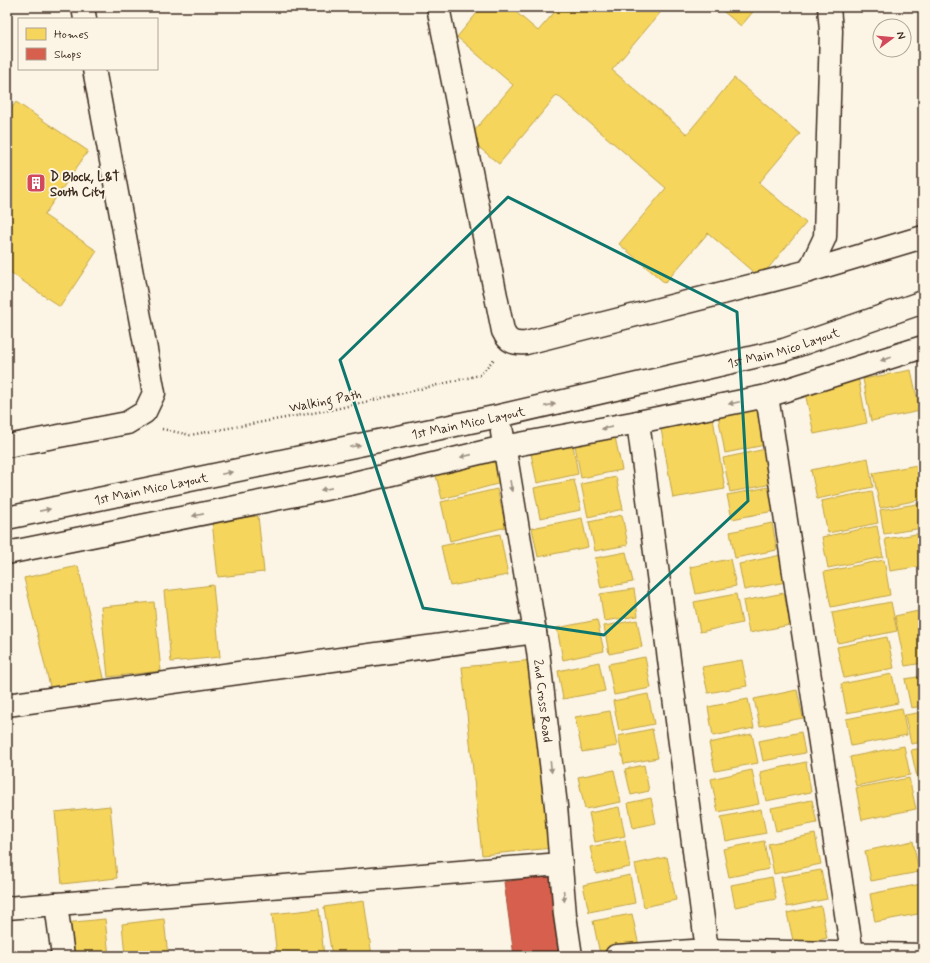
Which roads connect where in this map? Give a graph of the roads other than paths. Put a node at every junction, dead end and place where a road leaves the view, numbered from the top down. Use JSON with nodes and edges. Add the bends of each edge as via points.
{"nodes":[{"id":1,"x":82,"y":7,"type":"edge"},
{"id":2,"x":438,"y":7,"type":"edge"},
{"id":3,"x":829,"y":7,"type":"edge"},
{"id":4,"x":85,"y":18,"type":"edge"},
{"id":5,"x":94,"y":70,"type":"edge"},
{"id":6,"x":923,"y":237,"type":"edge"},
{"id":7,"x":809,"y":271,"type":"junction"},
{"id":8,"x":923,"y":302,"type":"edge"},
{"id":9,"x":923,"y":347,"type":"edge"},
{"id":10,"x":768,"y":396,"type":"junction"},
{"id":11,"x":499,"y":416,"type":"junction"},
{"id":12,"x":638,"y":422,"type":"junction"},
{"id":13,"x":7,"y":446,"type":"edge"},
{"id":14,"x":504,"y":447,"type":"junction"},
{"id":15,"x":7,"y":518,"type":"edge"},
{"id":16,"x":7,"y":553,"type":"edge"},
{"id":17,"x":535,"y":632,"type":"junction"},
{"id":18,"x":7,"y":705,"type":"edge"},
{"id":19,"x":561,"y":864,"type":"junction"},
{"id":20,"x":56,"y":904,"type":"junction"},
{"id":21,"x":7,"y":908,"type":"edge"},
{"id":22,"x":707,"y":950,"type":"junction"},
{"id":23,"x":852,"y":954,"type":"junction"},
{"id":24,"x":923,"y":955,"type":"edge"},
{"id":25,"x":63,"y":956,"type":"edge"},
{"id":26,"x":572,"y":956,"type":"edge"},
{"id":27,"x":616,"y":956,"type":"edge"}],
"edges":[{"from":1,"to":4,"type":"street"},
{"from":2,"to":7,"type":"street","via":[[503,331],[510,342],[526,343]]},
{"from":3,"to":7,"type":"street","via":[[831,31],[826,237]]},
{"from":5,"to":13,"type":"street","via":[[154,393],[145,412],[127,423]]},
{"from":6,"to":7,"type":"street"},
{"from":11,"to":8,"type":"street","name":"1st Main Mico Layout","one_way":true,"via":[[784,350]]},
{"from":9,"to":10,"type":"street","one_way":true},
{"from":10,"to":12,"type":"street","one_way":true},
{"from":10,"to":23,"type":"street"},
{"from":11,"to":14,"type":"street","name":"2nd Cross Road"},
{"from":15,"to":11,"type":"street","name":"1st Main Mico Layout","one_way":true},
{"from":12,"to":14,"type":"street","one_way":true},
{"from":12,"to":22,"type":"street"},
{"from":14,"to":16,"type":"street","one_way":true,"via":[[350,484]]},
{"from":14,"to":17,"type":"street","name":"2nd Cross Road","one_way":true},
{"from":17,"to":18,"type":"street"},
{"from":17,"to":19,"type":"street","name":"2nd Cross Road","one_way":true},
{"from":19,"to":20,"type":"street"},
{"from":19,"to":26,"type":"street","name":"2nd Cross Road","one_way":true,"via":[[565,916]]},
{"from":20,"to":21,"type":"street"},
{"from":20,"to":25,"type":"street"},
{"from":22,"to":23,"type":"street"},
{"from":22,"to":27,"type":"street"},
{"from":23,"to":24,"type":"street"}]}
